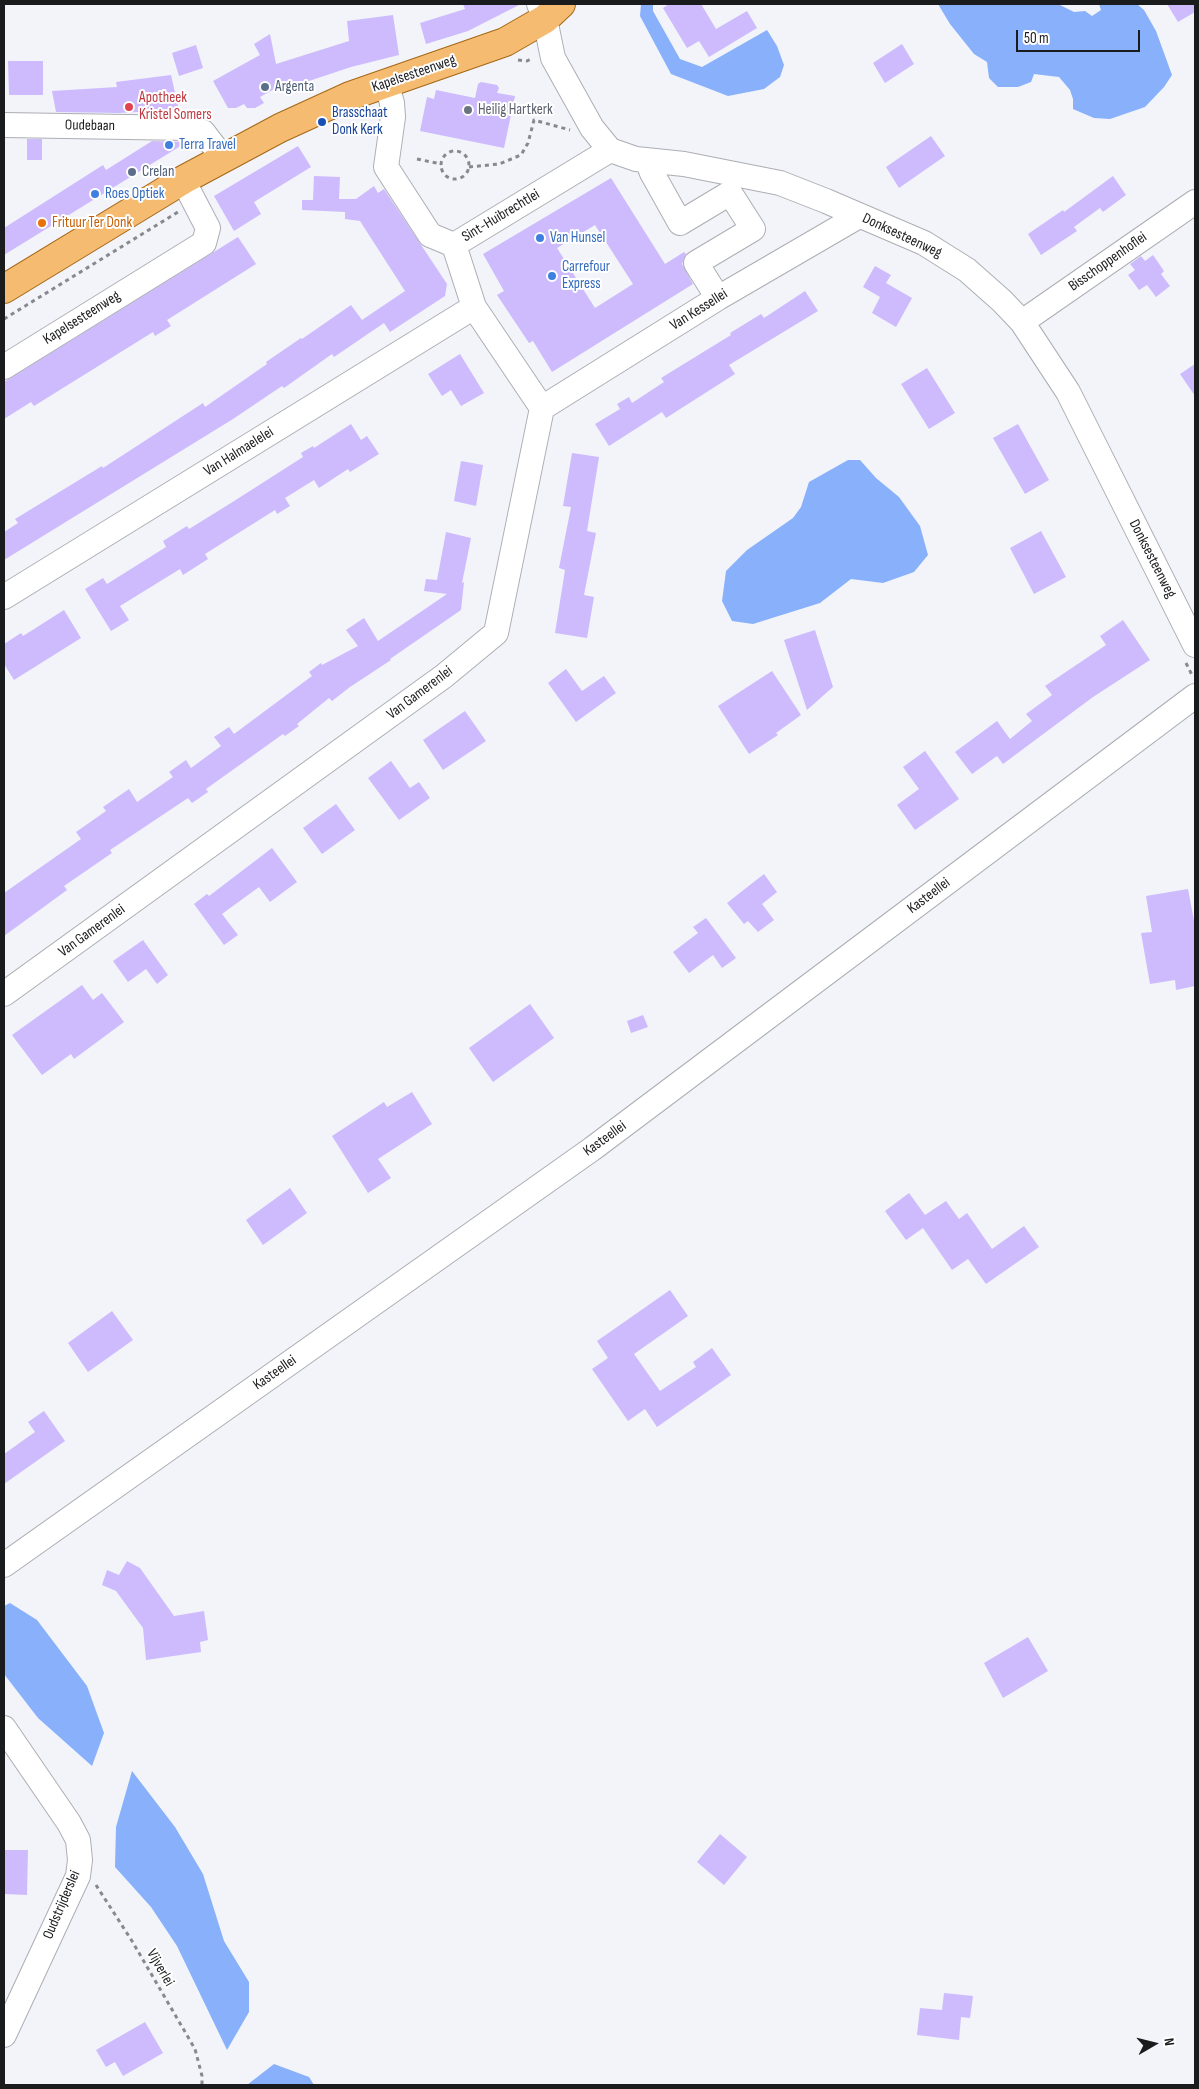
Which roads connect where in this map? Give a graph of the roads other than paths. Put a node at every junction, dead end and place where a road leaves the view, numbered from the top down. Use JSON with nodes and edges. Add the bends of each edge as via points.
{"nodes":[{"id":1,"x":548,"y":9,"type":"edge"},
{"id":2,"x":386,"y":82,"type":"junction"},
{"id":3,"x":4,"y":125,"type":"edge"},
{"id":4,"x":610,"y":150,"type":"junction"},
{"id":5,"x":224,"y":158,"type":"junction"},
{"id":6,"x":647,"y":160,"type":"junction"},
{"id":7,"x":189,"y":191,"type":"junction"},
{"id":8,"x":1195,"y":202,"type":"edge"},
{"id":9,"x":859,"y":216,"type":"junction"},
{"id":10,"x":454,"y":245,"type":"junction"},
{"id":11,"x":4,"y":289,"type":"edge"},
{"id":12,"x":718,"y":298,"type":"junction"},
{"id":13,"x":474,"y":307,"type":"junction"},
{"id":14,"x":1022,"y":322,"type":"junction"},
{"id":15,"x":4,"y":367,"type":"edge"},
{"id":16,"x":542,"y":408,"type":"junction"},
{"id":17,"x":4,"y":597,"type":"edge"},
{"id":18,"x":1195,"y":645,"type":"edge"},
{"id":19,"x":1195,"y":696,"type":"edge"},
{"id":20,"x":4,"y":994,"type":"edge"},
{"id":21,"x":4,"y":1565,"type":"edge"},
{"id":22,"x":4,"y":1728,"type":"edge"},
{"id":23,"x":4,"y":2035,"type":"edge"}],
"edges":[{"from":1,"to":2,"type":"main road","name":"Kapelsesteenweg","via":[[505,42]]},
{"from":1,"to":4,"type":"street","via":[[554,58],[592,128]]},
{"from":2,"to":5,"type":"main road","name":"Kapelsesteenweg","via":[[280,128]]},
{"from":2,"to":10,"type":"street","name":"Sint-Huibrechtlei","via":[[393,117],[386,167],[430,235]]},
{"from":3,"to":5,"type":"street","name":"Oudebaan","via":[[190,128],[203,132]]},
{"from":4,"to":6,"type":"street","name":"Donksesteenweg"},
{"from":4,"to":10,"type":"street","name":"Sint-Huibrechtlei"},
{"from":5,"to":7,"type":"main road","name":"Kapelsesteenweg"},
{"from":6,"to":9,"type":"street","name":"Donksesteenweg","via":[[684,164],[780,184]]},
{"from":6,"to":12,"type":"street","via":[[680,222],[730,193],[753,229],[696,263]]},
{"from":7,"to":11,"type":"main road","name":"Kapelsesteenweg"},
{"from":7,"to":15,"type":"street","name":"Kapelsesteenweg","via":[[208,228],[204,243]]},
{"from":8,"to":14,"type":"street","name":"Bisschoppenhoflei"},
{"from":9,"to":12,"type":"street","name":"Van Kessellei"},
{"from":9,"to":14,"type":"street","name":"Donksesteenweg","via":[[924,244],[967,270]]},
{"from":10,"to":13,"type":"street"},
{"from":12,"to":16,"type":"street","name":"Van Kessellei"},
{"from":13,"to":16,"type":"street"},
{"from":13,"to":17,"type":"street","name":"Van Halmaelelei"},
{"from":14,"to":18,"type":"street","name":"Donksesteenweg","via":[[1068,392]]},
{"from":16,"to":20,"type":"street","name":"Van Gamerenlei","via":[[496,632],[444,676]]},
{"from":19,"to":21,"type":"street","name":"Kasteellei","via":[[592,1149]]},
{"from":22,"to":23,"type":"street","name":"Oudstrijderslei","via":[[69,1823],[78,1840],[80,1860],[78,1876]]}]}
